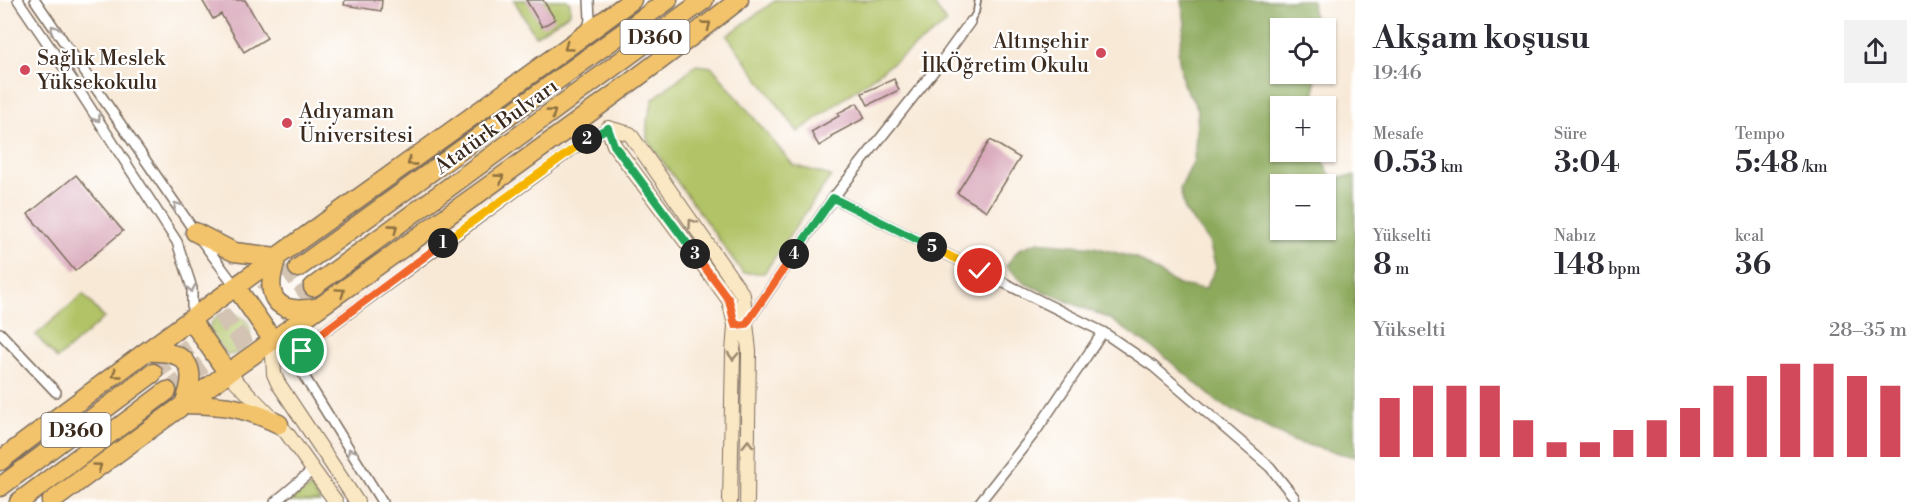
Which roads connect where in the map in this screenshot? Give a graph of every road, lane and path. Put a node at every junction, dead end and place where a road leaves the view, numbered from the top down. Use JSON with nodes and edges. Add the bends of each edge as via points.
{"nodes":[{"id":1,"x":18,"y":0,"type":"edge"},
{"id":2,"x":35,"y":0,"type":"edge"},
{"id":3,"x":589,"y":0,"type":"edge"},
{"id":4,"x":632,"y":0,"type":"edge"},
{"id":5,"x":668,"y":0,"type":"edge"},
{"id":6,"x":704,"y":0,"type":"edge"},
{"id":7,"x":739,"y":0,"type":"edge"},
{"id":8,"x":978,"y":0,"type":"edge"},
{"id":9,"x":970,"y":22,"type":"joint"},
{"id":10,"x":588,"y":33,"type":"junction"},
{"id":11,"x":608,"y":128,"type":"junction"},
{"id":12,"x":833,"y":198,"type":"junction"},
{"id":13,"x":195,"y":232,"type":"junction"},
{"id":14,"x":277,"y":257,"type":"junction"},
{"id":15,"x":298,"y":268,"type":"tunnel mouth"},
{"id":16,"x":237,"y":287,"type":"junction"},
{"id":17,"x":313,"y":287,"type":"tunnel mouth"},
{"id":18,"x":318,"y":308,"type":"junction"},
{"id":19,"x":192,"y":320,"type":"junction"},
{"id":20,"x":741,"y":324,"type":"junction"},
{"id":21,"x":1103,"y":332,"type":"junction"},
{"id":22,"x":0,"y":333,"type":"edge"},
{"id":23,"x":272,"y":339,"type":"junction"},
{"id":24,"x":146,"y":352,"type":"junction"},
{"id":25,"x":227,"y":372,"type":"junction"},
{"id":26,"x":153,"y":373,"type":"tunnel mouth"},
{"id":27,"x":167,"y":391,"type":"tunnel mouth"},
{"id":28,"x":56,"y":392,"type":"dead end"},
{"id":29,"x":184,"y":404,"type":"junction"},
{"id":30,"x":279,"y":424,"type":"junction"},
{"id":31,"x":0,"y":461,"type":"edge"},
{"id":32,"x":314,"y":469,"type":"junction"},
{"id":33,"x":0,"y":487,"type":"edge"},
{"id":34,"x":19,"y":502,"type":"edge"},
{"id":35,"x":51,"y":502,"type":"edge"},
{"id":36,"x":275,"y":502,"type":"edge"},
{"id":37,"x":336,"y":502,"type":"edge"},
{"id":38,"x":357,"y":502,"type":"edge"},
{"id":39,"x":382,"y":502,"type":"edge"},
{"id":40,"x":730,"y":502,"type":"edge"},
{"id":41,"x":747,"y":502,"type":"edge"},
{"id":42,"x":980,"y":502,"type":"edge"},
{"id":43,"x":1295,"y":502,"type":"edge"}],
"edges":[{"from":1,"to":19,"type":"street","one_way":true,"via":[[177,242],[192,288]]},
{"from":13,"to":2,"type":"street","one_way":true},
{"from":3,"to":10,"type":"street"},
{"from":4,"to":10,"type":"highway"},
{"from":5,"to":15,"type":"highway","name":"Atatürk Bulvarı","number":"D360"},
{"from":17,"to":6,"type":"highway","name":"Atatürk Bulvarı","number":"D360","one_way":true},
{"from":18,"to":7,"type":"highway","one_way":true,"via":[[646,72]]},
{"from":8,"to":9,"type":"lane"},
{"from":9,"to":12,"type":"street"},
{"from":10,"to":14,"type":"highway","one_way":true},
{"from":11,"to":20,"type":"street","via":[[614,145],[729,300]]},
{"from":20,"to":11,"type":"street","one_way":true,"via":[[743,294],[630,134]]},
{"from":39,"to":11,"type":"street","one_way":true,"via":[[304,376],[300,368],[302,351],[412,266]]},
{"from":12,"to":20,"type":"street"},
{"from":12,"to":21,"type":"street"},
{"from":13,"to":14,"type":"highway","via":[[234,252]]},
{"from":13,"to":16,"type":"street"},
{"from":14,"to":16,"type":"highway"},
{"from":14,"to":18,"type":"highway","via":[[270,282],[277,301],[292,310]]},
{"from":16,"to":19,"type":"highway"},
{"from":16,"to":23,"type":"highway"},
{"from":18,"to":23,"type":"highway"},
{"from":19,"to":24,"type":"highway"},
{"from":19,"to":25,"type":"highway"},
{"from":20,"to":40,"type":"street","one_way":true,"via":[[733,352]]},
{"from":41,"to":20,"type":"street","one_way":true,"via":[[749,351]]},
{"from":21,"to":42,"type":"street","via":[[1036,431]]},
{"from":21,"to":43,"type":"street","via":[[1154,367],[1270,467]]},
{"from":22,"to":28,"type":"street"},
{"from":23,"to":25,"type":"highway"},
{"from":23,"to":38,"type":"street","via":[[278,383]]},
{"from":24,"to":29,"type":"highway","via":[[172,352],[186,363],[192,383]]},
{"from":24,"to":31,"type":"highway","one_way":true},
{"from":25,"to":29,"type":"highway"},
{"from":25,"to":30,"type":"street"},
{"from":26,"to":33,"type":"highway","number":"D360"},
{"from":27,"to":34,"type":"highway","number":"D360"},
{"from":29,"to":30,"type":"highway","via":[[234,407]]},
{"from":35,"to":29,"type":"highway","one_way":true},
{"from":30,"to":32,"type":"street"},
{"from":32,"to":36,"type":"street"},
{"from":32,"to":37,"type":"street"}]}
